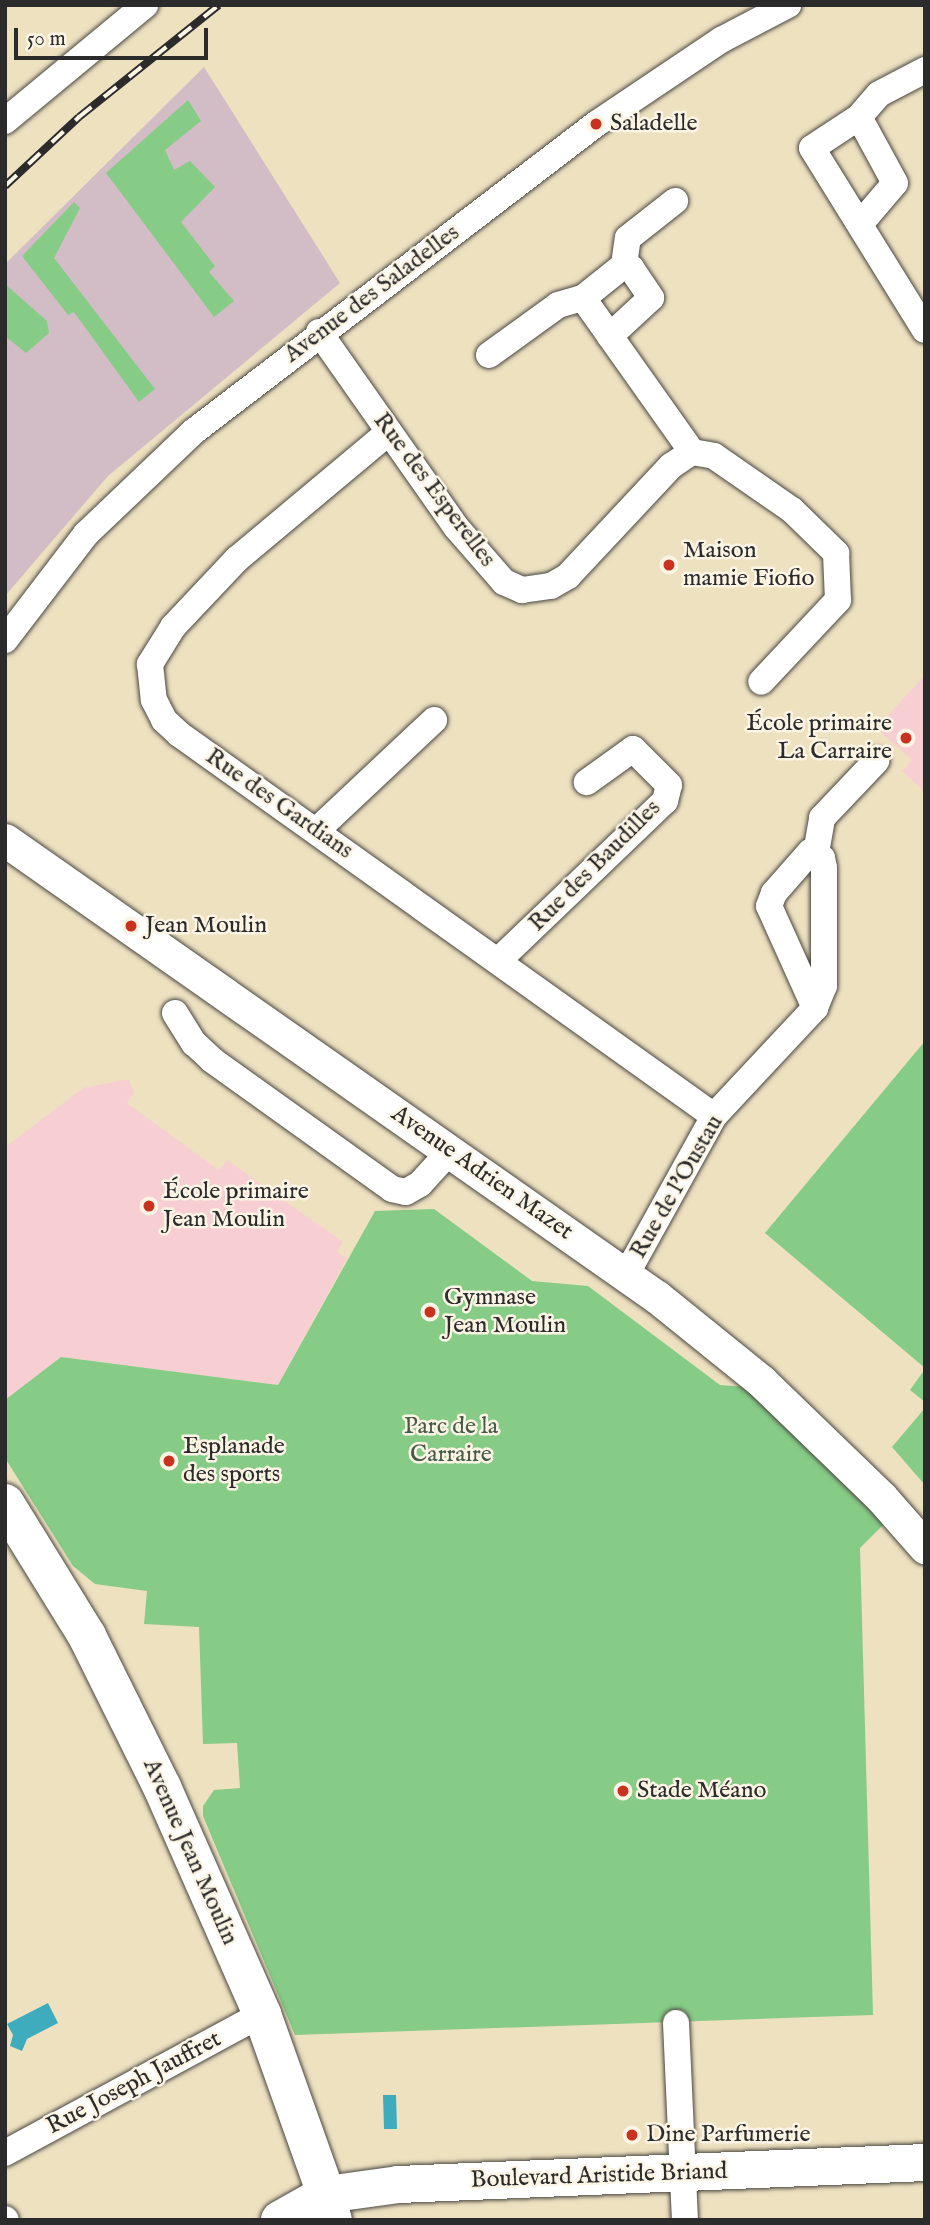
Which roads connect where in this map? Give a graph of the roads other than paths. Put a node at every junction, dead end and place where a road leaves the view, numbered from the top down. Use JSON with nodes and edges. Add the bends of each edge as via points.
{"nodes":[{"id":1,"x":145,"y":5,"type":"edge"},
{"id":2,"x":788,"y":5,"type":"edge"},
{"id":3,"x":925,"y":70,"type":"edge"},
{"id":4,"x":859,"y":117,"type":"junction"},
{"id":5,"x":5,"y":121,"type":"edge"},
{"id":6,"x":676,"y":201,"type":"dead end"},
{"id":7,"x":861,"y":223,"type":"junction"},
{"id":8,"x":624,"y":265,"type":"junction"},
{"id":9,"x":583,"y":298,"type":"junction"},
{"id":10,"x":925,"y":330,"type":"edge"},
{"id":11,"x":319,"y":332,"type":"junction"},
{"id":12,"x":610,"y":336,"type":"junction"},
{"id":13,"x":489,"y":355,"type":"dead end"},
{"id":14,"x":388,"y":432,"type":"junction"},
{"id":15,"x":692,"y":452,"type":"junction"},
{"id":16,"x":5,"y":640,"type":"edge"},
{"id":17,"x":761,"y":682,"type":"dead end"},
{"id":18,"x":434,"y":720,"type":"dead end"},
{"id":19,"x":876,"y":761,"type":"dead end"},
{"id":20,"x":587,"y":782,"type":"dead end"},
{"id":21,"x":316,"y":831,"type":"junction"},
{"id":22,"x":5,"y":840,"type":"edge"},
{"id":23,"x":816,"y":853,"type":"junction"},
{"id":24,"x":499,"y":960,"type":"junction"},
{"id":25,"x":814,"y":1008,"type":"junction"},
{"id":26,"x":175,"y":1013,"type":"dead end"},
{"id":27,"x":714,"y":1116,"type":"junction"},
{"id":28,"x":450,"y":1151,"type":"junction"},
{"id":29,"x":626,"y":1275,"type":"junction"},
{"id":30,"x":5,"y":1503,"type":"edge"},
{"id":31,"x":925,"y":1548,"type":"edge"},
{"id":32,"x":262,"y":2014,"type":"junction"},
{"id":33,"x":676,"y":2023,"type":"dead end"},
{"id":34,"x":5,"y":2153,"type":"edge"},
{"id":35,"x":925,"y":2162,"type":"edge"},
{"id":36,"x":683,"y":2172,"type":"junction"},
{"id":37,"x":330,"y":2207,"type":"edge"},
{"id":38,"x":280,"y":2220,"type":"edge"},
{"id":39,"x":685,"y":2220,"type":"edge"}],
"edges":[{"from":1,"to":5,"type":"street"},
{"from":2,"to":11,"type":"street","name":"Avenue des Saladelles","via":[[670,72]]},
{"from":3,"to":4,"type":"street","via":[[878,93]]},
{"from":4,"to":7,"type":"street","via":[[895,183]]},
{"from":4,"to":7,"type":"street","via":[[813,148]]},
{"from":6,"to":8,"type":"street","via":[[628,239]]},
{"from":7,"to":10,"type":"street"},
{"from":8,"to":9,"type":"street"},
{"from":8,"to":12,"type":"street","via":[[631,268],[651,299]]},
{"from":9,"to":12,"type":"street"},
{"from":9,"to":13,"type":"street","via":[[558,305]]},
{"from":11,"to":14,"type":"street","name":"Rue des Esperelles"},
{"from":11,"to":16,"type":"street","name":"Avenue des Saladelles","via":[[132,487],[86,534]]},
{"from":12,"to":15,"type":"street"},
{"from":14,"to":15,"type":"street","name":"Rue des Esperelles","via":[[456,527],[504,582],[522,590],[551,586],[568,576],[671,466]]},
{"from":14,"to":21,"type":"street","name":"Rue des Gardians","via":[[237,559],[173,627],[150,664],[154,700],[164,720]]},
{"from":15,"to":17,"type":"street","via":[[713,456],[769,492],[836,553],[838,600]]},
{"from":18,"to":21,"type":"street"},
{"from":19,"to":23,"type":"street","name":"Rue de l'Oustau","via":[[822,818]]},
{"from":20,"to":24,"type":"street","name":"Rue des Baudilles","via":[[622,752],[633,749],[669,785],[665,801]]},
{"from":21,"to":24,"type":"street","name":"Rue des Gardians"},
{"from":22,"to":28,"type":"street","name":"Avenue Adrien Mazet"},
{"from":23,"to":25,"type":"street","name":"Rue de l'Oustau","via":[[824,868],[824,972]]},
{"from":23,"to":25,"type":"street","via":[[803,856],[769,906]]},
{"from":24,"to":27,"type":"street","name":"Rue des Gardians"},
{"from":25,"to":27,"type":"street","name":"Rue de l'Oustau"},
{"from":26,"to":28,"type":"street","via":[[194,1043],[212,1060],[392,1189],[406,1192],[420,1184]]},
{"from":27,"to":29,"type":"street","name":"Rue de l'Oustau"},
{"from":28,"to":29,"type":"street","name":"Avenue Adrien Mazet"},
{"from":29,"to":31,"type":"street","name":"Avenue Adrien Mazet","via":[[761,1381],[881,1497]]},
{"from":30,"to":32,"type":"main road","name":"Avenue Jean Moulin","via":[[87,1636],[162,1787]]},
{"from":32,"to":34,"type":"street","name":"Rue Joseph Jauffret"},
{"from":32,"to":37,"type":"main road","name":"Avenue Jean Moulin"},
{"from":33,"to":36,"type":"street"},
{"from":35,"to":36,"type":"main road","name":"Boulevard Aristide Briand"},
{"from":36,"to":37,"type":"main road","name":"Boulevard Aristide Briand","via":[[398,2184]]},
{"from":36,"to":39,"type":"street"},
{"from":37,"to":38,"type":"main road","name":"Boulevard Aristide Briand"}]}
